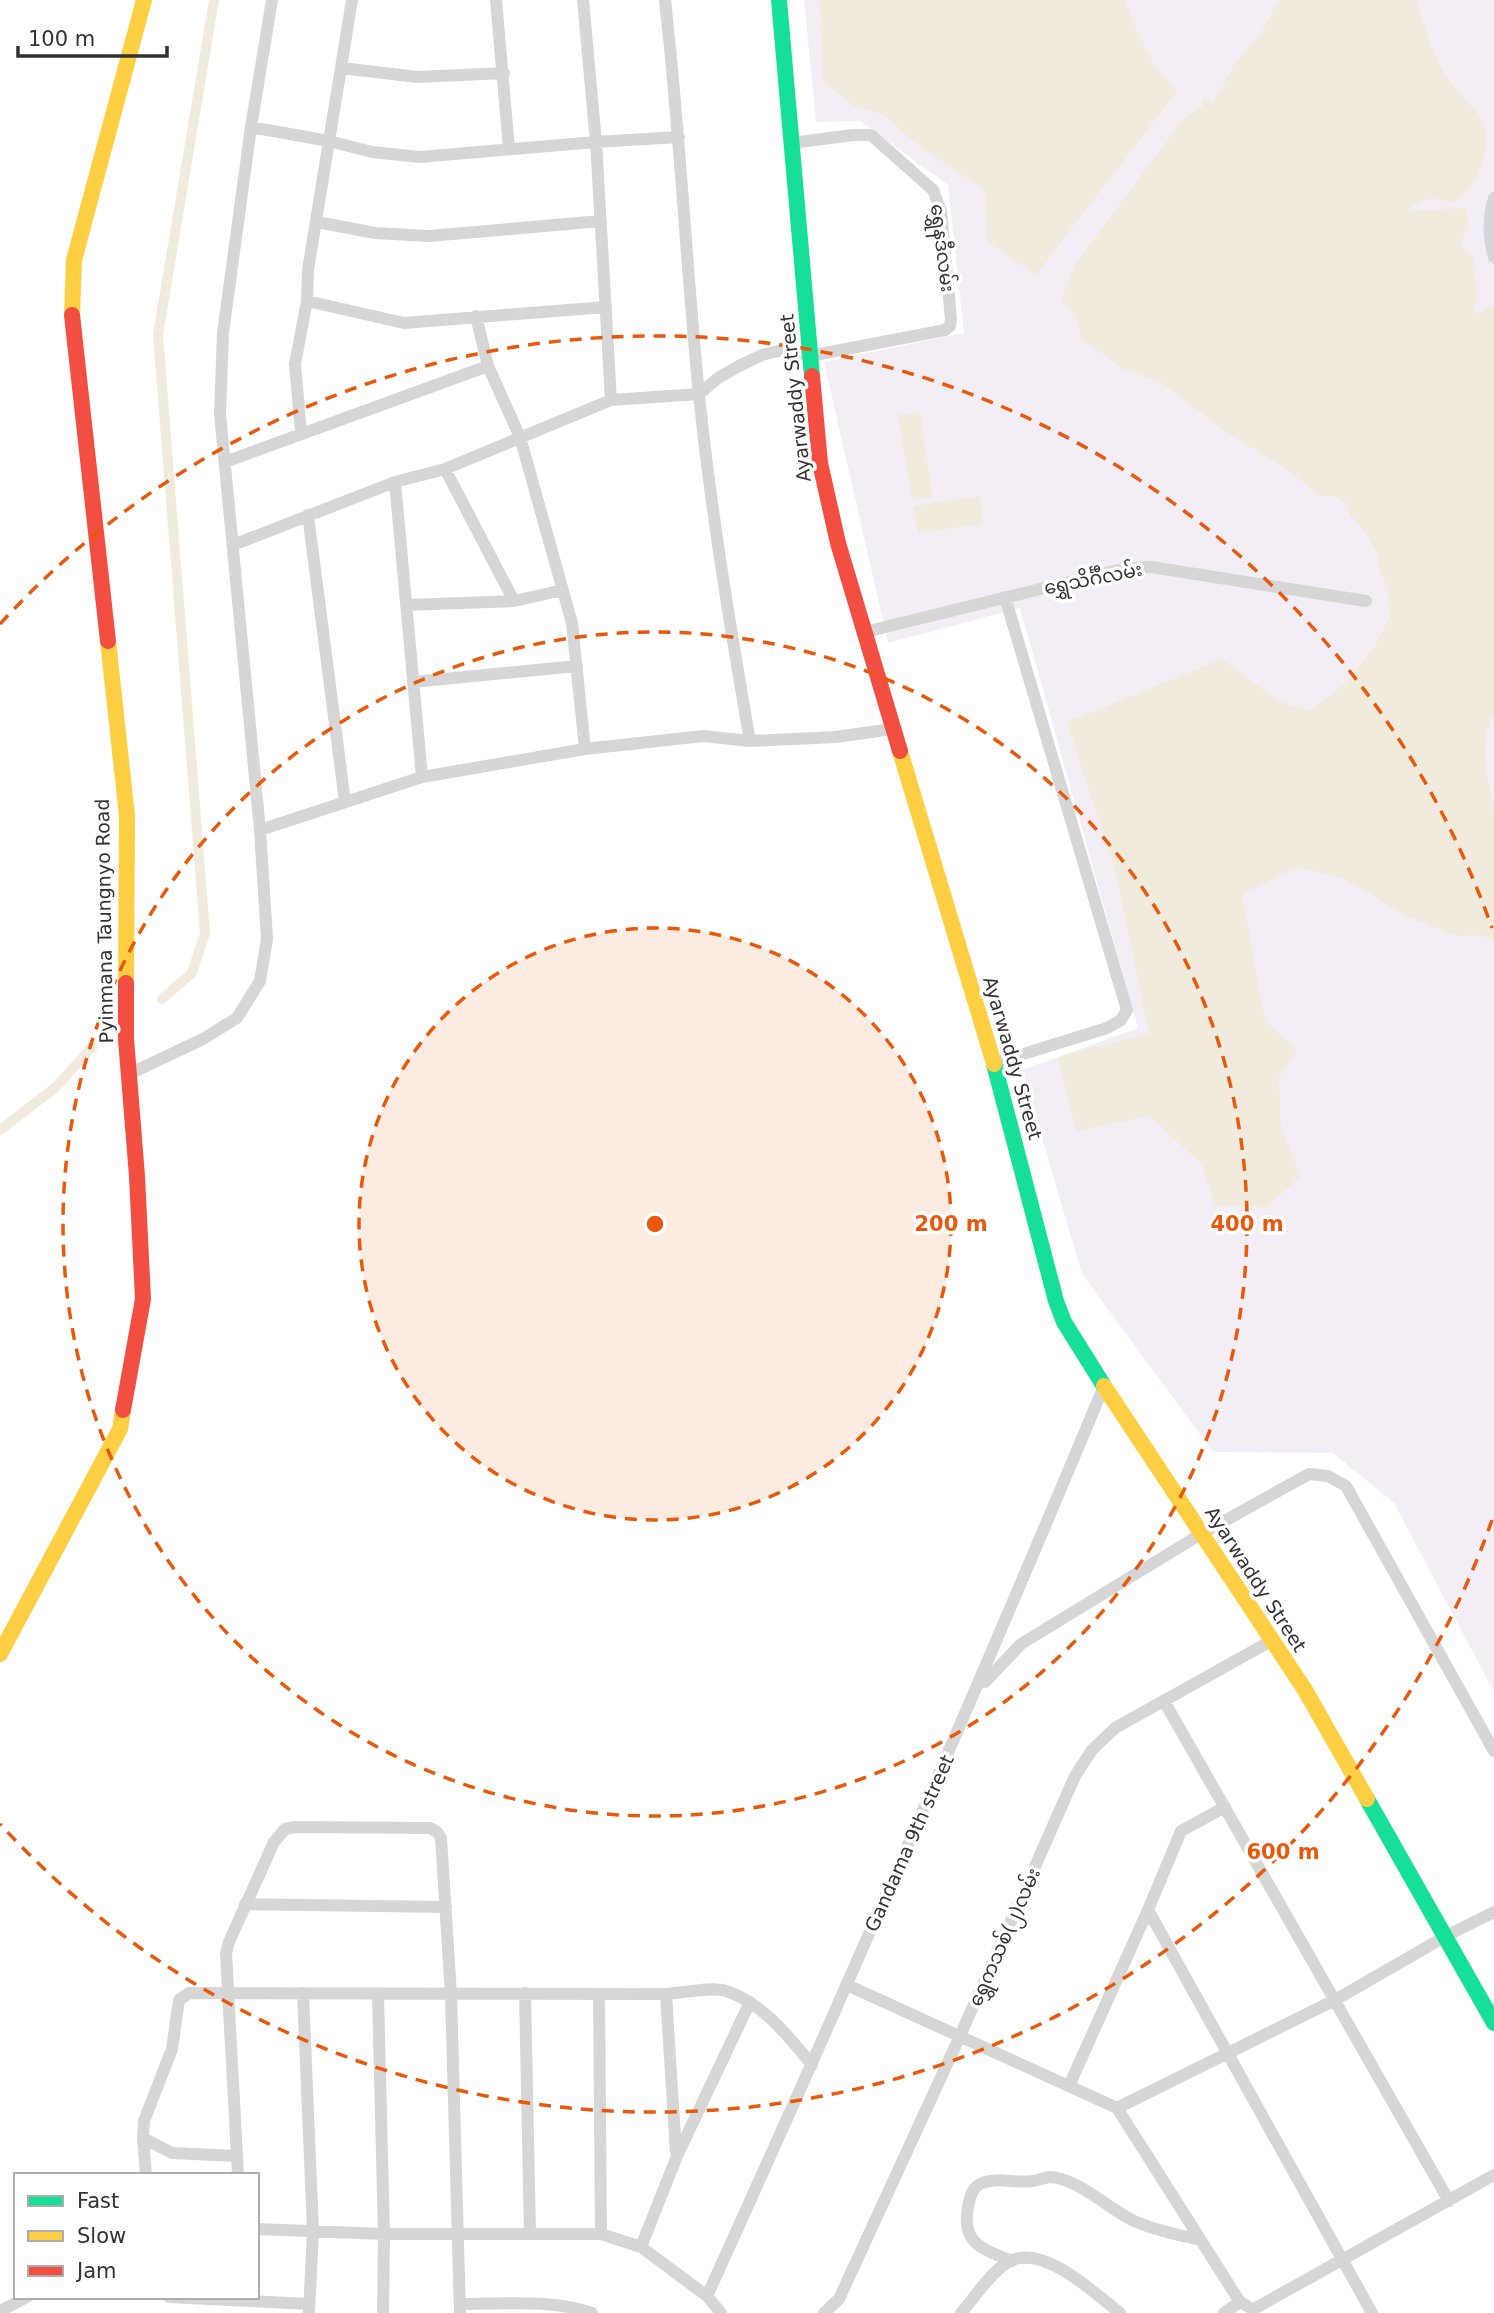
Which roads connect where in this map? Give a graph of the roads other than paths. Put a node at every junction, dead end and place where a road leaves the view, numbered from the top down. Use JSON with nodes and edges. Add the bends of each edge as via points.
{"nodes":[{"id":1,"x":144,"y":0,"type":"edge"},
{"id":2,"x":272,"y":0,"type":"edge"},
{"id":3,"x":352,"y":0,"type":"edge"},
{"id":4,"x":496,"y":0,"type":"edge"},
{"id":5,"x":583,"y":0,"type":"edge"},
{"id":6,"x":665,"y":0,"type":"edge"},
{"id":7,"x":779,"y":0,"type":"edge"},
{"id":8,"x":341,"y":68,"type":"junction"},
{"id":9,"x":504,"y":73,"type":"junction"},
{"id":10,"x":251,"y":127,"type":"junction"},
{"id":11,"x":679,"y":137,"type":"junction"},
{"id":12,"x":329,"y":141,"type":"junction"},
{"id":13,"x":596,"y":142,"type":"junction"},
{"id":14,"x":792,"y":143,"type":"junction"},
{"id":15,"x":509,"y":149,"type":"junction"},
{"id":16,"x":1494,"y":198,"type":"edge"},
{"id":17,"x":601,"y":221,"type":"junction"},
{"id":18,"x":317,"y":222,"type":"junction"},
{"id":19,"x":1494,"y":257,"type":"edge"},
{"id":20,"x":307,"y":301,"type":"junction"},
{"id":21,"x":606,"y":307,"type":"junction"},
{"id":22,"x":475,"y":316,"type":"junction"},
{"id":23,"x":810,"y":356,"type":"junction"},
{"id":24,"x":488,"y":366,"type":"junction"},
{"id":25,"x":699,"y":394,"type":"junction"},
{"id":26,"x":611,"y":400,"type":"junction"},
{"id":27,"x":301,"y":433,"type":"junction"},
{"id":28,"x":520,"y":437,"type":"junction"},
{"id":29,"x":225,"y":462,"type":"junction"},
{"id":30,"x":445,"y":469,"type":"junction"},
{"id":31,"x":395,"y":482,"type":"junction"},
{"id":32,"x":308,"y":516,"type":"junction"},
{"id":33,"x":233,"y":545,"type":"junction"},
{"id":34,"x":563,"y":590,"type":"junction"},
{"id":35,"x":1005,"y":597,"type":"junction"},
{"id":36,"x":513,"y":601,"type":"junction"},
{"id":37,"x":1366,"y":601,"type":"dead end"},
{"id":38,"x":406,"y":605,"type":"junction"},
{"id":39,"x":865,"y":632,"type":"junction"},
{"id":40,"x":577,"y":666,"type":"junction"},
{"id":41,"x":413,"y":681,"type":"junction"},
{"id":42,"x":892,"y":729,"type":"junction"},
{"id":43,"x":750,"y":741,"type":"junction"},
{"id":44,"x":585,"y":748,"type":"junction"},
{"id":45,"x":422,"y":777,"type":"junction"},
{"id":46,"x":345,"y":802,"type":"junction"},
{"id":47,"x":260,"y":830,"type":"junction"},
{"id":48,"x":994,"y":1063,"type":"junction"},
{"id":49,"x":129,"y":1074,"type":"junction"},
{"id":50,"x":1104,"y":1386,"type":"junction"},
{"id":51,"x":1201,"y":1534,"type":"junction"},
{"id":52,"x":1271,"y":1641,"type":"junction"},
{"id":53,"x":0,"y":1654,"type":"edge"},
{"id":54,"x":976,"y":1693,"type":"junction"},
{"id":55,"x":1164,"y":1701,"type":"junction"},
{"id":56,"x":1494,"y":1751,"type":"edge"},
{"id":57,"x":1225,"y":1807,"type":"junction"},
{"id":58,"x":246,"y":1904,"type":"junction"},
{"id":59,"x":446,"y":1907,"type":"junction"},
{"id":60,"x":1148,"y":1910,"type":"junction"},
{"id":61,"x":1494,"y":1912,"type":"edge"},
{"id":62,"x":1446,"y":1936,"type":"junction"},
{"id":63,"x":847,"y":1985,"type":"junction"},
{"id":64,"x":229,"y":1993,"type":"junction"},
{"id":65,"x":303,"y":1993,"type":"junction"},
{"id":66,"x":525,"y":1993,"type":"junction"},
{"id":67,"x":599,"y":1994,"type":"junction"},
{"id":68,"x":666,"y":1994,"type":"junction"},
{"id":69,"x":378,"y":1995,"type":"junction"},
{"id":70,"x":451,"y":1995,"type":"junction"},
{"id":71,"x":1335,"y":2000,"type":"junction"},
{"id":72,"x":750,"y":2002,"type":"junction"},
{"id":73,"x":1494,"y":2023,"type":"edge"},
{"id":74,"x":960,"y":2036,"type":"junction"},
{"id":75,"x":1229,"y":2052,"type":"junction"},
{"id":76,"x":812,"y":2066,"type":"junction"},
{"id":77,"x":1069,"y":2086,"type":"junction"},
{"id":78,"x":1117,"y":2108,"type":"junction"},
{"id":79,"x":143,"y":2138,"type":"junction"},
{"id":80,"x":237,"y":2156,"type":"junction"},
{"id":81,"x":677,"y":2156,"type":"junction"},
{"id":82,"x":146,"y":2173,"type":"edge"},
{"id":83,"x":238,"y":2173,"type":"edge"},
{"id":84,"x":1494,"y":2175,"type":"edge"},
{"id":85,"x":1450,"y":2201,"type":"junction"},
{"id":86,"x":259,"y":2229,"type":"edge"},
{"id":87,"x":313,"y":2231,"type":"junction"},
{"id":88,"x":384,"y":2234,"type":"junction"},
{"id":89,"x":530,"y":2234,"type":"junction"},
{"id":90,"x":601,"y":2234,"type":"junction"},
{"id":91,"x":459,"y":2235,"type":"junction"},
{"id":92,"x":1201,"y":2240,"type":"junction"},
{"id":93,"x":641,"y":2247,"type":"junction"},
{"id":94,"x":1342,"y":2260,"type":"junction"},
{"id":95,"x":1012,"y":2261,"type":"junction"},
{"id":96,"x":707,"y":2297,"type":"junction"},
{"id":97,"x":23,"y":2299,"type":"edge"},
{"id":98,"x":194,"y":2299,"type":"edge"},
{"id":99,"x":1240,"y":2302,"type":"junction"},
{"id":100,"x":309,"y":2308,"type":"edge"},
{"id":101,"x":460,"y":2308,"type":"edge"},
{"id":102,"x":0,"y":2311,"type":"edge"},
{"id":103,"x":1254,"y":2311,"type":"edge"},
{"id":104,"x":383,"y":2313,"type":"edge"},
{"id":105,"x":592,"y":2313,"type":"edge"},
{"id":106,"x":721,"y":2313,"type":"edge"},
{"id":107,"x":824,"y":2313,"type":"edge"},
{"id":108,"x":961,"y":2313,"type":"edge"},
{"id":109,"x":1120,"y":2313,"type":"edge"},
{"id":110,"x":1224,"y":2313,"type":"edge"},
{"id":111,"x":1372,"y":2313,"type":"edge"}],
"edges":[{"from":1,"to":49,"type":"street","name":"Pyinmana Taungnyo Road","via":[[74,260],[71,308],[127,816]]},
{"from":2,"to":10,"type":"street"},
{"from":3,"to":8,"type":"street"},
{"from":4,"to":9,"type":"street"},
{"from":5,"to":13,"type":"street"},
{"from":6,"to":11,"type":"street"},
{"from":7,"to":14,"type":"street","name":"Ayarwaddy Street"},
{"from":8,"to":9,"type":"street","via":[[418,77]]},
{"from":8,"to":12,"type":"street"},
{"from":9,"to":15,"type":"street"},
{"from":10,"to":12,"type":"street"},
{"from":10,"to":29,"type":"street","via":[[223,333],[220,414]]},
{"from":11,"to":13,"type":"street"},
{"from":11,"to":25,"type":"street"},
{"from":12,"to":15,"type":"street","via":[[420,157]]},
{"from":12,"to":18,"type":"street"},
{"from":13,"to":15,"type":"street"},
{"from":13,"to":17,"type":"street"},
{"from":14,"to":23,"type":"street","name":"Ayarwaddy Street"},
{"from":14,"to":23,"type":"street","name":"ရွှေနဒီလမ်း","via":[[871,135],[933,190],[941,211],[951,318],[945,330]]},
{"from":16,"to":19,"type":"street","via":[[1489,216]]},
{"from":17,"to":18,"type":"street","via":[[429,236],[375,233]]},
{"from":17,"to":21,"type":"street"},
{"from":18,"to":20,"type":"street"},
{"from":20,"to":22,"type":"street","via":[[404,323]]},
{"from":20,"to":27,"type":"street","via":[[295,364]]},
{"from":21,"to":22,"type":"street"},
{"from":21,"to":26,"type":"street"},
{"from":22,"to":24,"type":"street"},
{"from":23,"to":25,"type":"street","via":[[787,349],[762,355],[718,378]]},
{"from":23,"to":39,"type":"street","name":"Ayarwaddy Street","via":[[820,463]]},
{"from":24,"to":27,"type":"street"},
{"from":24,"to":28,"type":"street"},
{"from":25,"to":26,"type":"street"},
{"from":25,"to":43,"type":"street","via":[[723,592]]},
{"from":26,"to":28,"type":"street"},
{"from":27,"to":29,"type":"street"},
{"from":28,"to":30,"type":"street"},
{"from":28,"to":34,"type":"street"},
{"from":29,"to":33,"type":"street"},
{"from":30,"to":31,"type":"street"},
{"from":30,"to":36,"type":"street"},
{"from":31,"to":32,"type":"street"},
{"from":31,"to":38,"type":"street"},
{"from":32,"to":33,"type":"street"},
{"from":32,"to":46,"type":"street"},
{"from":33,"to":47,"type":"street"},
{"from":34,"to":36,"type":"street"},
{"from":34,"to":40,"type":"street"},
{"from":35,"to":37,"type":"street","name":"ရွှေသိင်္ဂီလမ်း","via":[[1151,566]]},
{"from":35,"to":39,"type":"street","name":"ရွှေသိင်္ဂီလမ်း"},
{"from":35,"to":48,"type":"street","via":[[1127,1010],[1107,1028]]},
{"from":36,"to":38,"type":"street"},
{"from":38,"to":41,"type":"street"},
{"from":39,"to":42,"type":"street","name":"Ayarwaddy Street"},
{"from":40,"to":41,"type":"street"},
{"from":40,"to":44,"type":"street"},
{"from":41,"to":45,"type":"street"},
{"from":42,"to":43,"type":"street"},
{"from":42,"to":48,"type":"street","name":"Ayarwaddy Street"},
{"from":43,"to":44,"type":"street","via":[[703,736]]},
{"from":44,"to":45,"type":"street"},
{"from":45,"to":46,"type":"street"},
{"from":46,"to":47,"type":"street"},
{"from":47,"to":49,"type":"street","via":[[267,939],[260,981],[237,1018]]},
{"from":48,"to":50,"type":"street","name":"Ayarwaddy Street","via":[[1056,1301]]},
{"from":49,"to":53,"type":"street","name":"Pyinmana Taungnyo Road","via":[[143,1299],[120,1429]]},
{"from":50,"to":51,"type":"street","name":"Ayarwaddy Street"},
{"from":50,"to":54,"type":"street","name":"Gandama 9th street"},
{"from":51,"to":52,"type":"street","name":"Ayarwaddy Street"},
{"from":51,"to":54,"type":"street","via":[[1021,1644]]},
{"from":51,"to":56,"type":"street","via":[[1309,1474],[1328,1476],[1346,1486]]},
{"from":52,"to":55,"type":"street","name":"ရွှေကသစ်(၂)လမ်း"},
{"from":52,"to":62,"type":"street","name":"Ayarwaddy Street","via":[[1305,1690]]},
{"from":54,"to":63,"type":"street","name":"Gandama 9th street"},
{"from":55,"to":57,"type":"street"},
{"from":55,"to":74,"type":"street","name":"ရွှေကသစ်(၂)လမ်း","via":[[1115,1728],[1092,1750],[1075,1776]]},
{"from":57,"to":60,"type":"street","via":[[1181,1831]]},
{"from":57,"to":71,"type":"street"},
{"from":58,"to":59,"type":"street"},
{"from":58,"to":59,"type":"street","via":[[274,1842],[285,1829],[430,1828],[440,1838]]},
{"from":58,"to":64,"type":"street","via":[[226,1953]]},
{"from":59,"to":70,"type":"street"},
{"from":60,"to":75,"type":"street"},
{"from":60,"to":77,"type":"street"},
{"from":61,"to":62,"type":"street"},
{"from":62,"to":71,"type":"street"},
{"from":62,"to":73,"type":"street","name":"Ayarwaddy Street"},
{"from":63,"to":74,"type":"street"},
{"from":63,"to":76,"type":"street","name":"Gandama 9th street"},
{"from":64,"to":65,"type":"street"},
{"from":64,"to":79,"type":"street","via":[[189,1993],[179,2000],[172,2049],[144,2121]]},
{"from":64,"to":80,"type":"street"},
{"from":65,"to":69,"type":"street"},
{"from":65,"to":87,"type":"street"},
{"from":66,"to":67,"type":"street"},
{"from":66,"to":70,"type":"street"},
{"from":66,"to":89,"type":"street"},
{"from":67,"to":68,"type":"street"},
{"from":67,"to":90,"type":"street"},
{"from":68,"to":72,"type":"street","via":[[724,1990]]},
{"from":68,"to":81,"type":"street"},
{"from":69,"to":70,"type":"street"},
{"from":69,"to":88,"type":"street"},
{"from":70,"to":91,"type":"street"},
{"from":71,"to":75,"type":"street"},
{"from":71,"to":85,"type":"street"},
{"from":72,"to":76,"type":"street","via":[[790,2037]]},
{"from":72,"to":81,"type":"street"},
{"from":74,"to":77,"type":"street"},
{"from":74,"to":107,"type":"street","name":"ရွှေကသစ်(၂)လမ်း","via":[[839,2299]]},
{"from":75,"to":78,"type":"street"},
{"from":75,"to":94,"type":"street"},
{"from":76,"to":96,"type":"street","name":"Gandama 9th street"},
{"from":77,"to":78,"type":"street"},
{"from":78,"to":92,"type":"street"},
{"from":79,"to":80,"type":"street","via":[[172,2153]]},
{"from":79,"to":82,"type":"street"},
{"from":80,"to":83,"type":"street"},
{"from":81,"to":93,"type":"street"},
{"from":84,"to":85,"type":"street"},
{"from":85,"to":94,"type":"street"},
{"from":86,"to":87,"type":"street"},
{"from":87,"to":88,"type":"street"},
{"from":87,"to":100,"type":"street"},
{"from":88,"to":91,"type":"street"},
{"from":88,"to":104,"type":"street"},
{"from":89,"to":90,"type":"street"},
{"from":89,"to":91,"type":"street"},
{"from":90,"to":93,"type":"street"},
{"from":91,"to":101,"type":"street"},
{"from":92,"to":95,"type":"street","via":[[1136,2221],[1052,2177],[982,2183],[970,2194],[969,2236],[982,2249]]},
{"from":92,"to":99,"type":"street"},
{"from":93,"to":96,"type":"street"},
{"from":94,"to":103,"type":"street"},
{"from":94,"to":111,"type":"street"},
{"from":95,"to":108,"type":"street"},
{"from":95,"to":109,"type":"street","via":[[1045,2261],[1064,2270]]},
{"from":96,"to":106,"type":"street"},
{"from":97,"to":102,"type":"street"},
{"from":98,"to":100,"type":"street"},
{"from":99,"to":103,"type":"street"},
{"from":99,"to":110,"type":"street"},
{"from":101,"to":105,"type":"street","via":[[561,2306]]}]}
